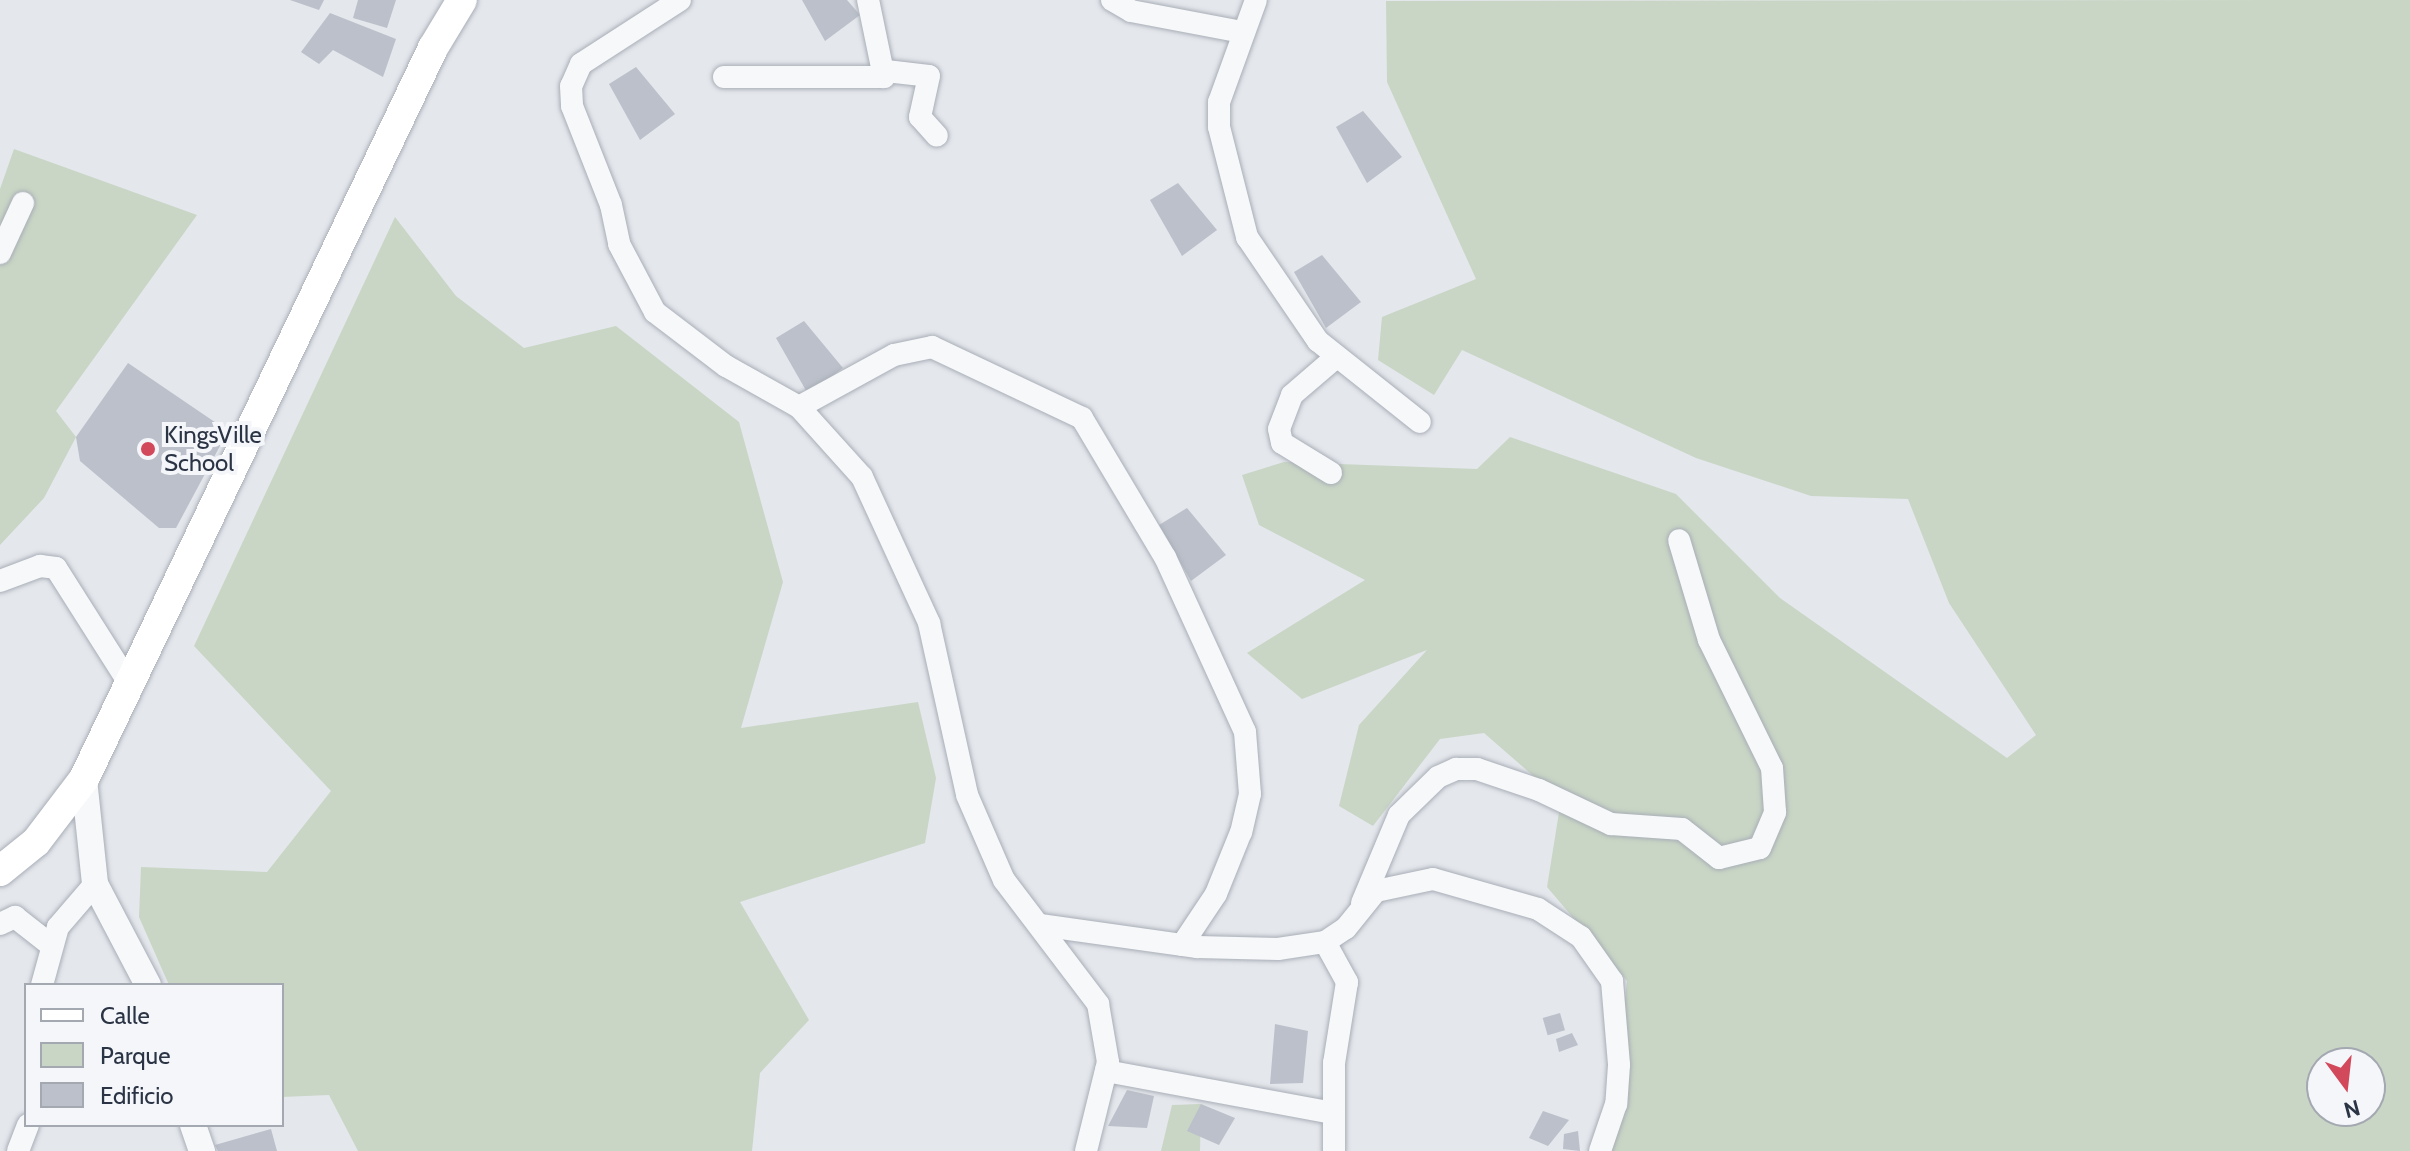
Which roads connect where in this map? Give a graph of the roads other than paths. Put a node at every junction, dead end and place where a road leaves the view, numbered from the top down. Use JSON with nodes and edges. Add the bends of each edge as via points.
{"nodes":[{"id":1,"x":462,"y":0,"type":"edge"},
{"id":2,"x":680,"y":0,"type":"edge"},
{"id":3,"x":868,"y":0,"type":"edge"},
{"id":4,"x":1112,"y":0,"type":"edge"},
{"id":5,"x":1256,"y":0,"type":"edge"},
{"id":6,"x":1242,"y":32,"type":"junction"},
{"id":7,"x":886,"y":71,"type":"junction"},
{"id":8,"x":724,"y":77,"type":"dead end"},
{"id":9,"x":937,"y":136,"type":"dead end"},
{"id":10,"x":23,"y":203,"type":"dead end"},
{"id":11,"x":0,"y":253,"type":"edge"},
{"id":12,"x":1335,"y":358,"type":"junction"},
{"id":13,"x":799,"y":407,"type":"junction"},
{"id":14,"x":1420,"y":422,"type":"dead end"},
{"id":15,"x":1331,"y":473,"type":"dead end"},
{"id":16,"x":1679,"y":540,"type":"dead end"},
{"id":17,"x":0,"y":581,"type":"edge"},
{"id":18,"x":129,"y":683,"type":"junction"},
{"id":19,"x":84,"y":779,"type":"junction"},
{"id":20,"x":0,"y":871,"type":"edge"},
{"id":21,"x":95,"y":884,"type":"junction"},
{"id":22,"x":1362,"y":903,"type":"junction"},
{"id":23,"x":0,"y":924,"type":"edge"},
{"id":24,"x":1040,"y":925,"type":"junction"},
{"id":25,"x":1325,"y":942,"type":"junction"},
{"id":26,"x":1182,"y":945,"type":"junction"},
{"id":27,"x":52,"y":946,"type":"junction"},
{"id":28,"x":43,"y":983,"type":"edge"},
{"id":29,"x":147,"y":983,"type":"edge"},
{"id":30,"x":1106,"y":1071,"type":"junction"},
{"id":31,"x":1332,"y":1113,"type":"junction"},
{"id":32,"x":27,"y":1127,"type":"edge"},
{"id":33,"x":194,"y":1127,"type":"edge"},
{"id":34,"x":18,"y":1151,"type":"edge"},
{"id":35,"x":202,"y":1151,"type":"edge"},
{"id":36,"x":1086,"y":1151,"type":"edge"},
{"id":37,"x":1334,"y":1151,"type":"edge"},
{"id":38,"x":1600,"y":1151,"type":"edge"}],
"edges":[{"from":1,"to":18,"type":"main road"},
{"from":2,"to":13,"type":"street","via":[[581,64],[571,86],[572,106],[634,283],[655,312],[726,366]]},
{"from":3,"to":7,"type":"street"},
{"from":4,"to":6,"type":"street","via":[[1131,11]]},
{"from":5,"to":6,"type":"street"},
{"from":6,"to":12,"type":"street","via":[[1219,102],[1219,127],[1247,237]]},
{"from":7,"to":8,"type":"street","via":[[884,77]]},
{"from":7,"to":9,"type":"street","via":[[929,76],[920,117]]},
{"from":10,"to":11,"type":"street"},
{"from":12,"to":14,"type":"street"},
{"from":12,"to":15,"type":"street","via":[[1292,395],[1279,429],[1293,452]]},
{"from":13,"to":24,"type":"street","via":[[868,491],[929,623],[967,795],[1004,880]]},
{"from":13,"to":26,"type":"street","via":[[894,355],[932,347],[1082,418],[1165,557],[1245,732],[1250,794],[1241,832],[1216,894]]},
{"from":16,"to":22,"type":"street","via":[[1709,640],[1772,768],[1775,812],[1760,848],[1719,858],[1682,829],[1611,824],[1539,790],[1477,769],[1456,769],[1438,777],[1399,815]]},
{"from":17,"to":18,"type":"street","via":[[40,566],[56,568]]},
{"from":18,"to":19,"type":"main road"},
{"from":19,"to":20,"type":"main road","via":[[36,842]]},
{"from":19,"to":21,"type":"street"},
{"from":21,"to":27,"type":"street","via":[[58,927]]},
{"from":21,"to":29,"type":"street"},
{"from":22,"to":25,"type":"street","via":[[1346,928]]},
{"from":22,"to":38,"type":"street","via":[[1404,880],[1433,879],[1538,909],[1600,956],[1612,981],[1619,1065],[1616,1104]]},
{"from":23,"to":27,"type":"street","via":[[15,917]]},
{"from":24,"to":26,"type":"street"},
{"from":24,"to":30,"type":"street","via":[[1098,1004]]},
{"from":25,"to":26,"type":"street","via":[[1278,949]]},
{"from":25,"to":31,"type":"street","via":[[1347,982]]},
{"from":27,"to":28,"type":"street"},
{"from":30,"to":31,"type":"street"},
{"from":30,"to":36,"type":"street"},
{"from":31,"to":37,"type":"street"},
{"from":32,"to":34,"type":"street"},
{"from":33,"to":35,"type":"street"}]}
